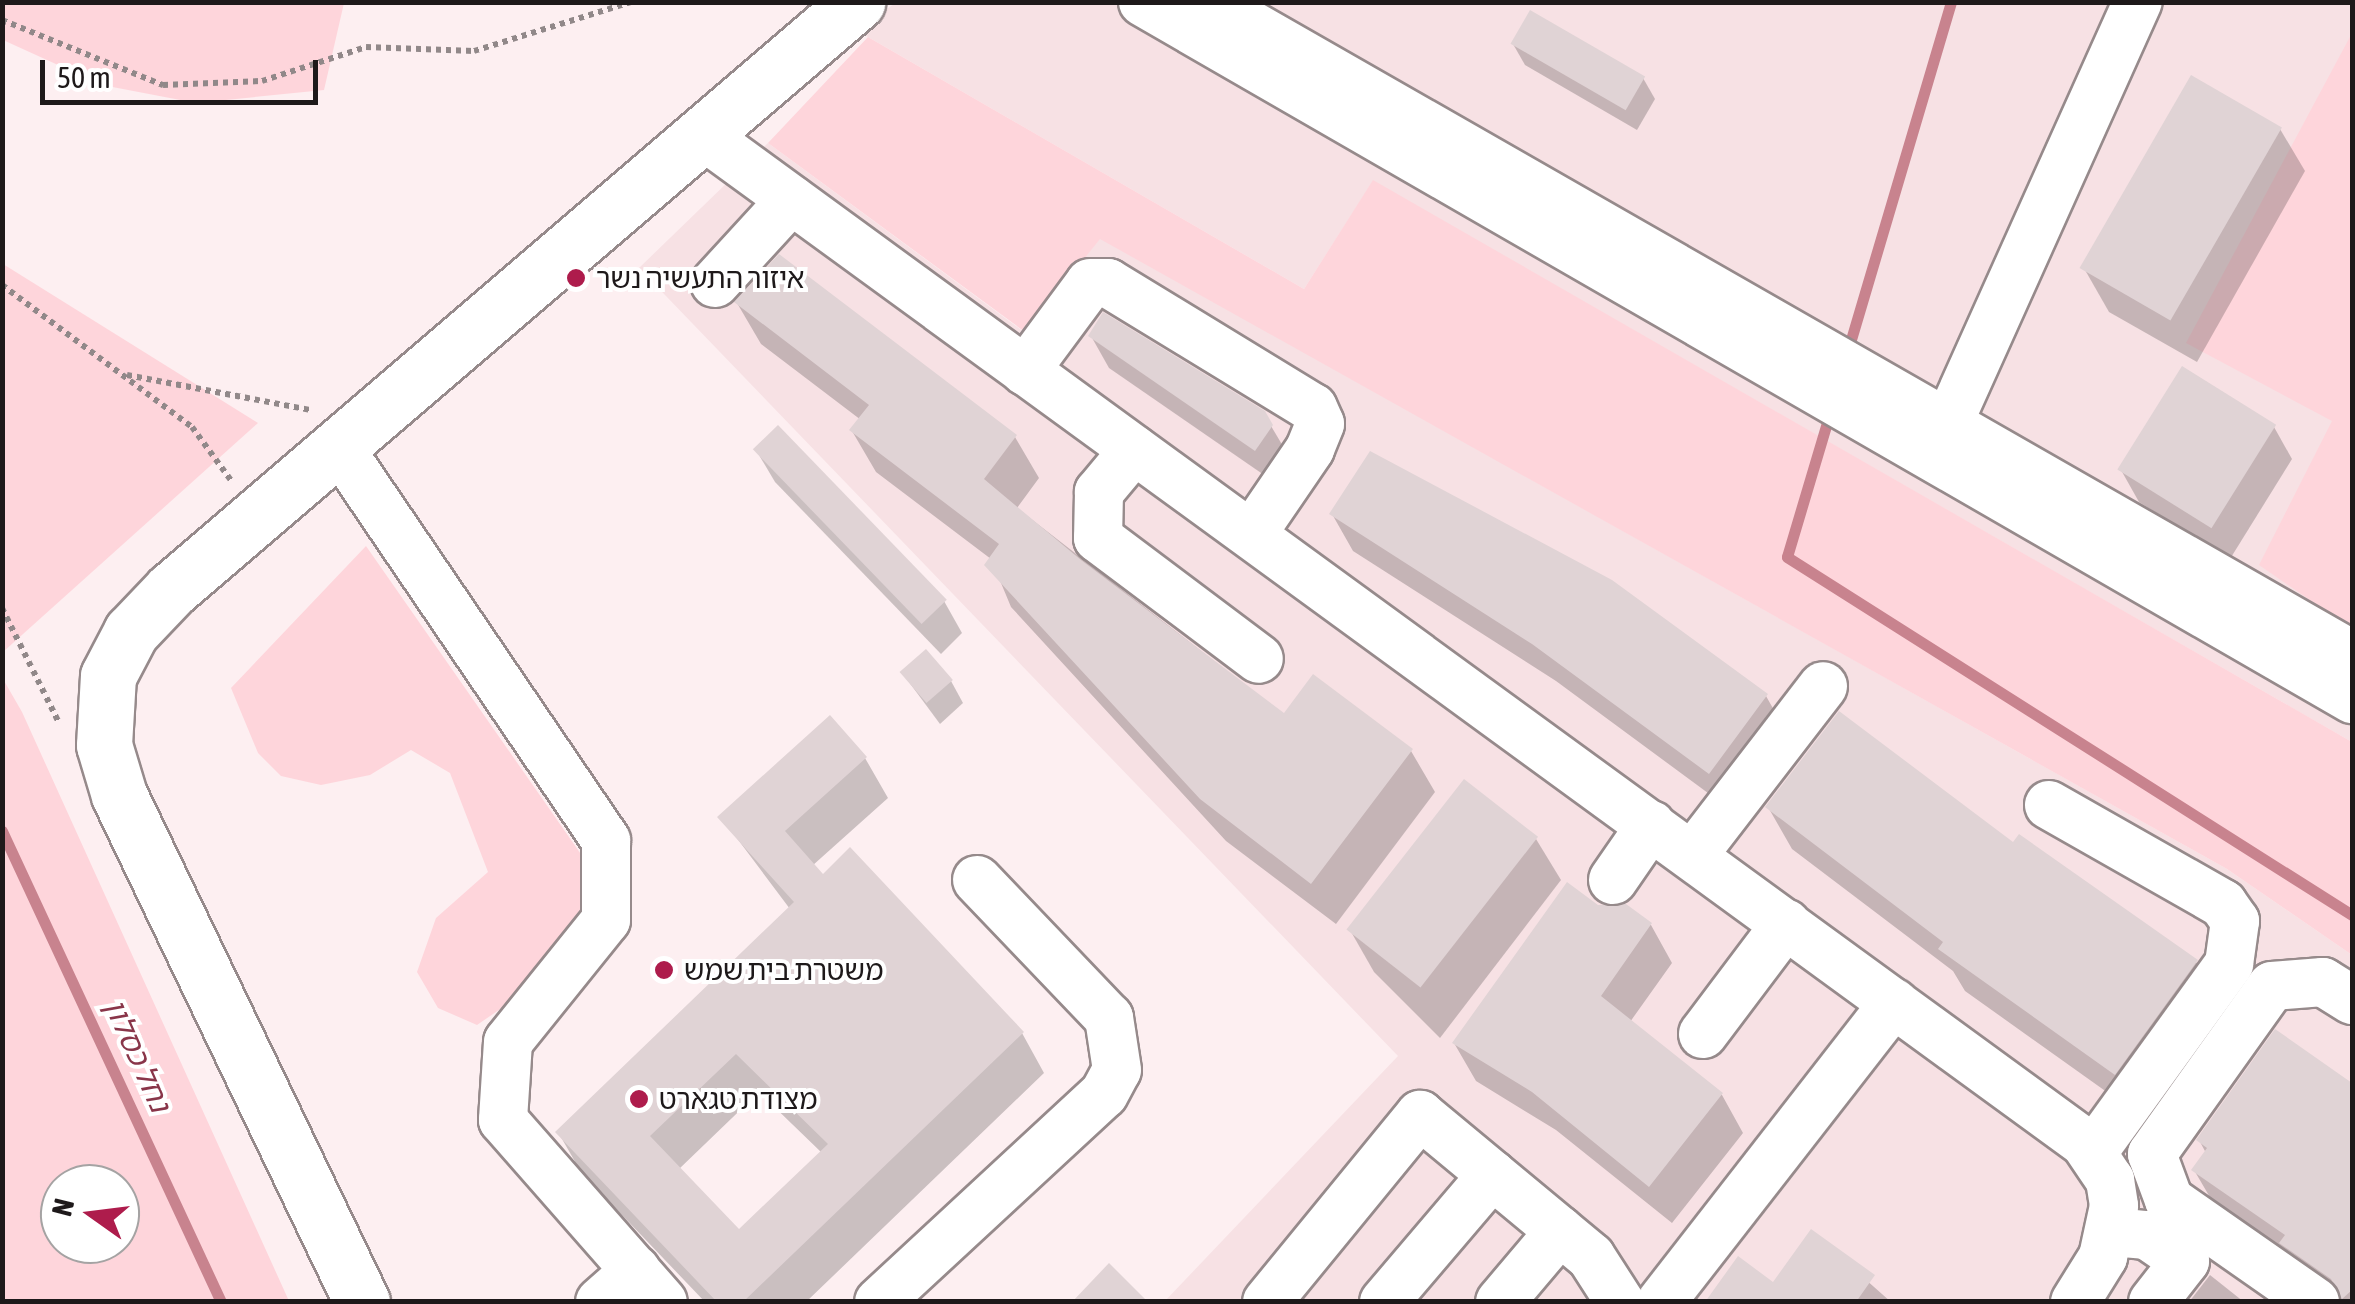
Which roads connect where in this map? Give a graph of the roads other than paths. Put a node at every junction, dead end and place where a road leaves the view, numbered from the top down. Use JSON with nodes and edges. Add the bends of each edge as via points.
{"nodes":[{"id":1,"x":857,"y":2,"type":"edge"},
{"id":2,"x":1143,"y":2,"type":"edge"},
{"id":3,"x":1211,"y":2,"type":"edge"},
{"id":4,"x":2138,"y":2,"type":"edge"},
{"id":5,"x":704,"y":136,"type":"junction"},
{"id":6,"x":792,"y":200,"type":"junction"},
{"id":7,"x":715,"y":283,"type":"dead end"},
{"id":8,"x":1026,"y":372,"type":"junction"},
{"id":9,"x":354,"y":432,"type":"junction"},
{"id":10,"x":1942,"y":441,"type":"junction"},
{"id":11,"x":1134,"y":450,"type":"junction"},
{"id":12,"x":1252,"y":534,"type":"junction"},
{"id":13,"x":2352,"y":656,"type":"edge"},
{"id":14,"x":1259,"y":658,"type":"dead end"},
{"id":15,"x":1823,"y":686,"type":"dead end"},
{"id":16,"x":2352,"y":699,"type":"edge"},
{"id":17,"x":2049,"y":804,"type":"dead end"},
{"id":18,"x":1651,"y":824,"type":"junction"},
{"id":19,"x":1693,"y":855,"type":"junction"},
{"id":20,"x":976,"y":880,"type":"dead end"},
{"id":21,"x":1612,"y":880,"type":"dead end"},
{"id":22,"x":1786,"y":924,"type":"junction"},
{"id":23,"x":2352,"y":1000,"type":"edge"},
{"id":24,"x":1894,"y":1003,"type":"junction"},
{"id":25,"x":1703,"y":1034,"type":"dead end"},
{"id":26,"x":2152,"y":1154,"type":"junction"},
{"id":27,"x":2101,"y":1166,"type":"junction"},
{"id":28,"x":1492,"y":1175,"type":"junction"},
{"id":29,"x":2112,"y":1232,"type":"junction"},
{"id":30,"x":1576,"y":1244,"type":"junction"},
{"id":31,"x":1696,"y":1257,"type":"junction"},
{"id":32,"x":649,"y":1286,"type":"edge"},
{"id":33,"x":362,"y":1302,"type":"edge"},
{"id":34,"x":600,"y":1302,"type":"edge"},
{"id":35,"x":879,"y":1302,"type":"edge"},
{"id":36,"x":1267,"y":1302,"type":"edge"},
{"id":37,"x":1384,"y":1302,"type":"edge"},
{"id":38,"x":1500,"y":1302,"type":"edge"},
{"id":39,"x":1620,"y":1302,"type":"edge"},
{"id":40,"x":1661,"y":1302,"type":"edge"},
{"id":41,"x":2075,"y":1302,"type":"edge"},
{"id":42,"x":2154,"y":1302,"type":"edge"},
{"id":43,"x":2315,"y":1302,"type":"edge"}],
"edges":[{"from":1,"to":5,"type":"main road"},
{"from":2,"to":10,"type":"street"},
{"from":3,"to":10,"type":"street"},
{"from":4,"to":10,"type":"street"},
{"from":5,"to":6,"type":"street"},
{"from":5,"to":9,"type":"main road"},
{"from":6,"to":7,"type":"street"},
{"from":6,"to":8,"type":"street"},
{"from":8,"to":11,"type":"street"},
{"from":8,"to":12,"type":"street","via":[[1090,282],[1108,283],[1313,408],[1320,424],[1310,449]]},
{"from":9,"to":32,"type":"street","via":[[606,841],[606,920],[508,1042],[499,1084],[503,1120]]},
{"from":9,"to":33,"type":"main road","via":[[132,632],[108,676],[104,745],[119,795]]},
{"from":10,"to":13,"type":"street"},
{"from":10,"to":16,"type":"street"},
{"from":11,"to":12,"type":"street"},
{"from":11,"to":14,"type":"street","via":[[1099,492],[1098,538]]},
{"from":12,"to":18,"type":"street"},
{"from":15,"to":19,"type":"street"},
{"from":17,"to":27,"type":"street","via":[[2224,904],[2235,921],[2229,964]]},
{"from":18,"to":19,"type":"street"},
{"from":18,"to":21,"type":"street"},
{"from":19,"to":22,"type":"street"},
{"from":20,"to":35,"type":"street","via":[[1109,1018],[1117,1070],[1104,1094]]},
{"from":22,"to":24,"type":"street"},
{"from":22,"to":25,"type":"street"},
{"from":23,"to":26,"type":"street","via":[[2322,982],[2272,986]]},
{"from":24,"to":27,"type":"street"},
{"from":24,"to":31,"type":"street"},
{"from":26,"to":27,"type":"street"},
{"from":26,"to":43,"type":"street","via":[[2169,1200]]},
{"from":27,"to":29,"type":"street"},
{"from":28,"to":30,"type":"street"},
{"from":28,"to":36,"type":"street","via":[[1420,1115]]},
{"from":28,"to":37,"type":"street"},
{"from":29,"to":41,"type":"street"},
{"from":29,"to":42,"type":"street","via":[[2148,1234],[2184,1261]]},
{"from":30,"to":31,"type":"street","via":[[1640,1266]]},
{"from":30,"to":38,"type":"street"},
{"from":30,"to":39,"type":"street"},
{"from":31,"to":40,"type":"street"},
{"from":32,"to":34,"type":"street"}]}
